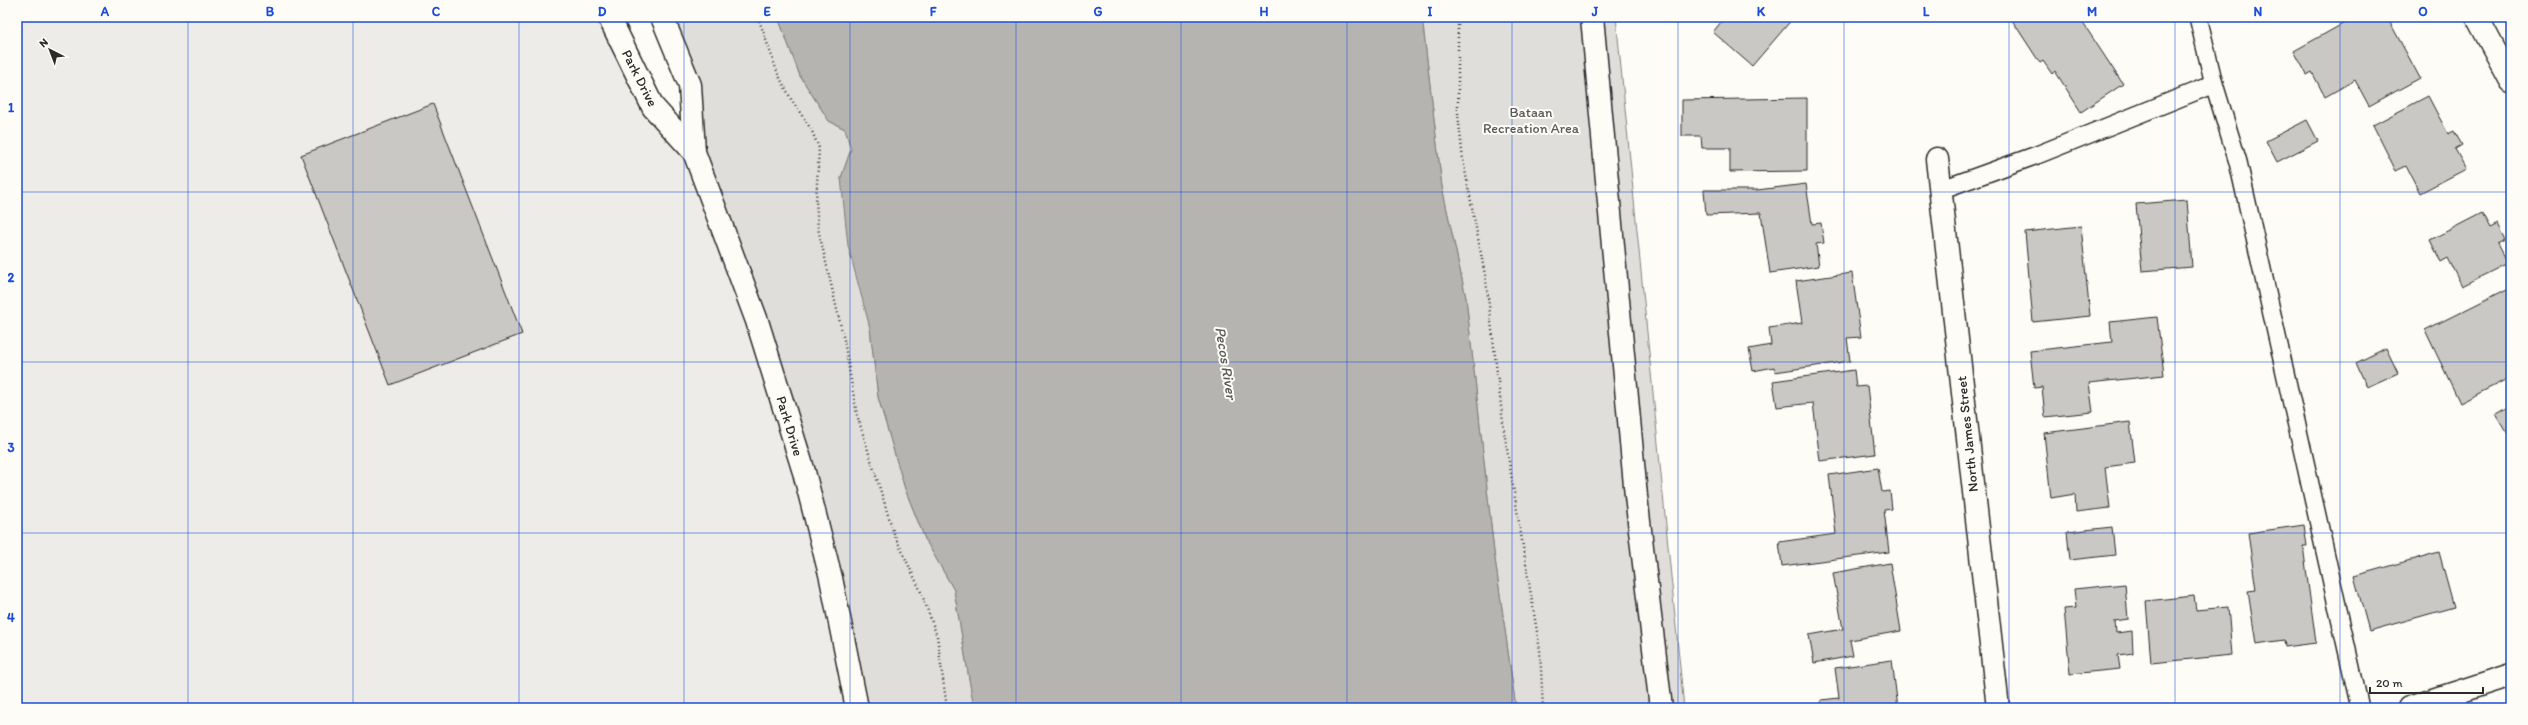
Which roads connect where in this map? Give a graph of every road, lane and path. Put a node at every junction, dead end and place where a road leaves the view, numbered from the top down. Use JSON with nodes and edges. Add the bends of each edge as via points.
{"nodes":[{"id":1,"x":609,"y":17,"type":"edge"},
{"id":2,"x":662,"y":17,"type":"edge"},
{"id":3,"x":758,"y":17,"type":"edge"},
{"id":4,"x":1458,"y":17,"type":"edge"},
{"id":5,"x":1592,"y":17,"type":"edge"},
{"id":6,"x":2198,"y":17,"type":"edge"},
{"id":7,"x":2476,"y":17,"type":"edge"},
{"id":8,"x":2511,"y":81,"type":"edge"},
{"id":9,"x":2214,"y":84,"type":"junction"},
{"id":10,"x":694,"y":152,"type":"junction"},
{"id":11,"x":1937,"y":159,"type":"dead end"},
{"id":12,"x":1940,"y":190,"type":"junction"},
{"id":13,"x":2511,"y":675,"type":"edge"},
{"id":14,"x":857,"y":708,"type":"edge"},
{"id":15,"x":947,"y":708,"type":"edge"},
{"id":16,"x":1543,"y":708,"type":"edge"},
{"id":17,"x":1661,"y":708,"type":"edge"},
{"id":18,"x":1998,"y":708,"type":"edge"},
{"id":19,"x":2360,"y":708,"type":"edge"},
{"id":20,"x":2409,"y":708,"type":"edge"}],
"edges":[{"from":1,"to":10,"type":"street","name":"Park Drive","via":[[653,107]]},
{"from":2,"to":10,"type":"street","name":"Park Drive","via":[[690,85]]},
{"from":3,"to":15,"type":"path","via":[[778,74],[812,129],[819,148],[816,201],[818,228],[843,332],[857,415],[894,534],[921,592],[937,636]]},
{"from":4,"to":16,"type":"path","via":[[1458,114],[1463,160],[1486,280],[1504,431],[1540,650]]},
{"from":5,"to":17,"type":"street","via":[[1636,496]]},
{"from":6,"to":9,"type":"lane"},
{"from":7,"to":8,"type":"street"},
{"from":9,"to":12,"type":"lane","via":[[2037,155]]},
{"from":9,"to":19,"type":"lane","via":[[2238,162]]},
{"from":10,"to":14,"type":"street","name":"Park Drive","via":[[757,321],[804,472],[831,578]]},
{"from":11,"to":12,"type":"street","name":"North James Street"},
{"from":12,"to":18,"type":"street","name":"North James Street"},
{"from":13,"to":20,"type":"street"}]}
